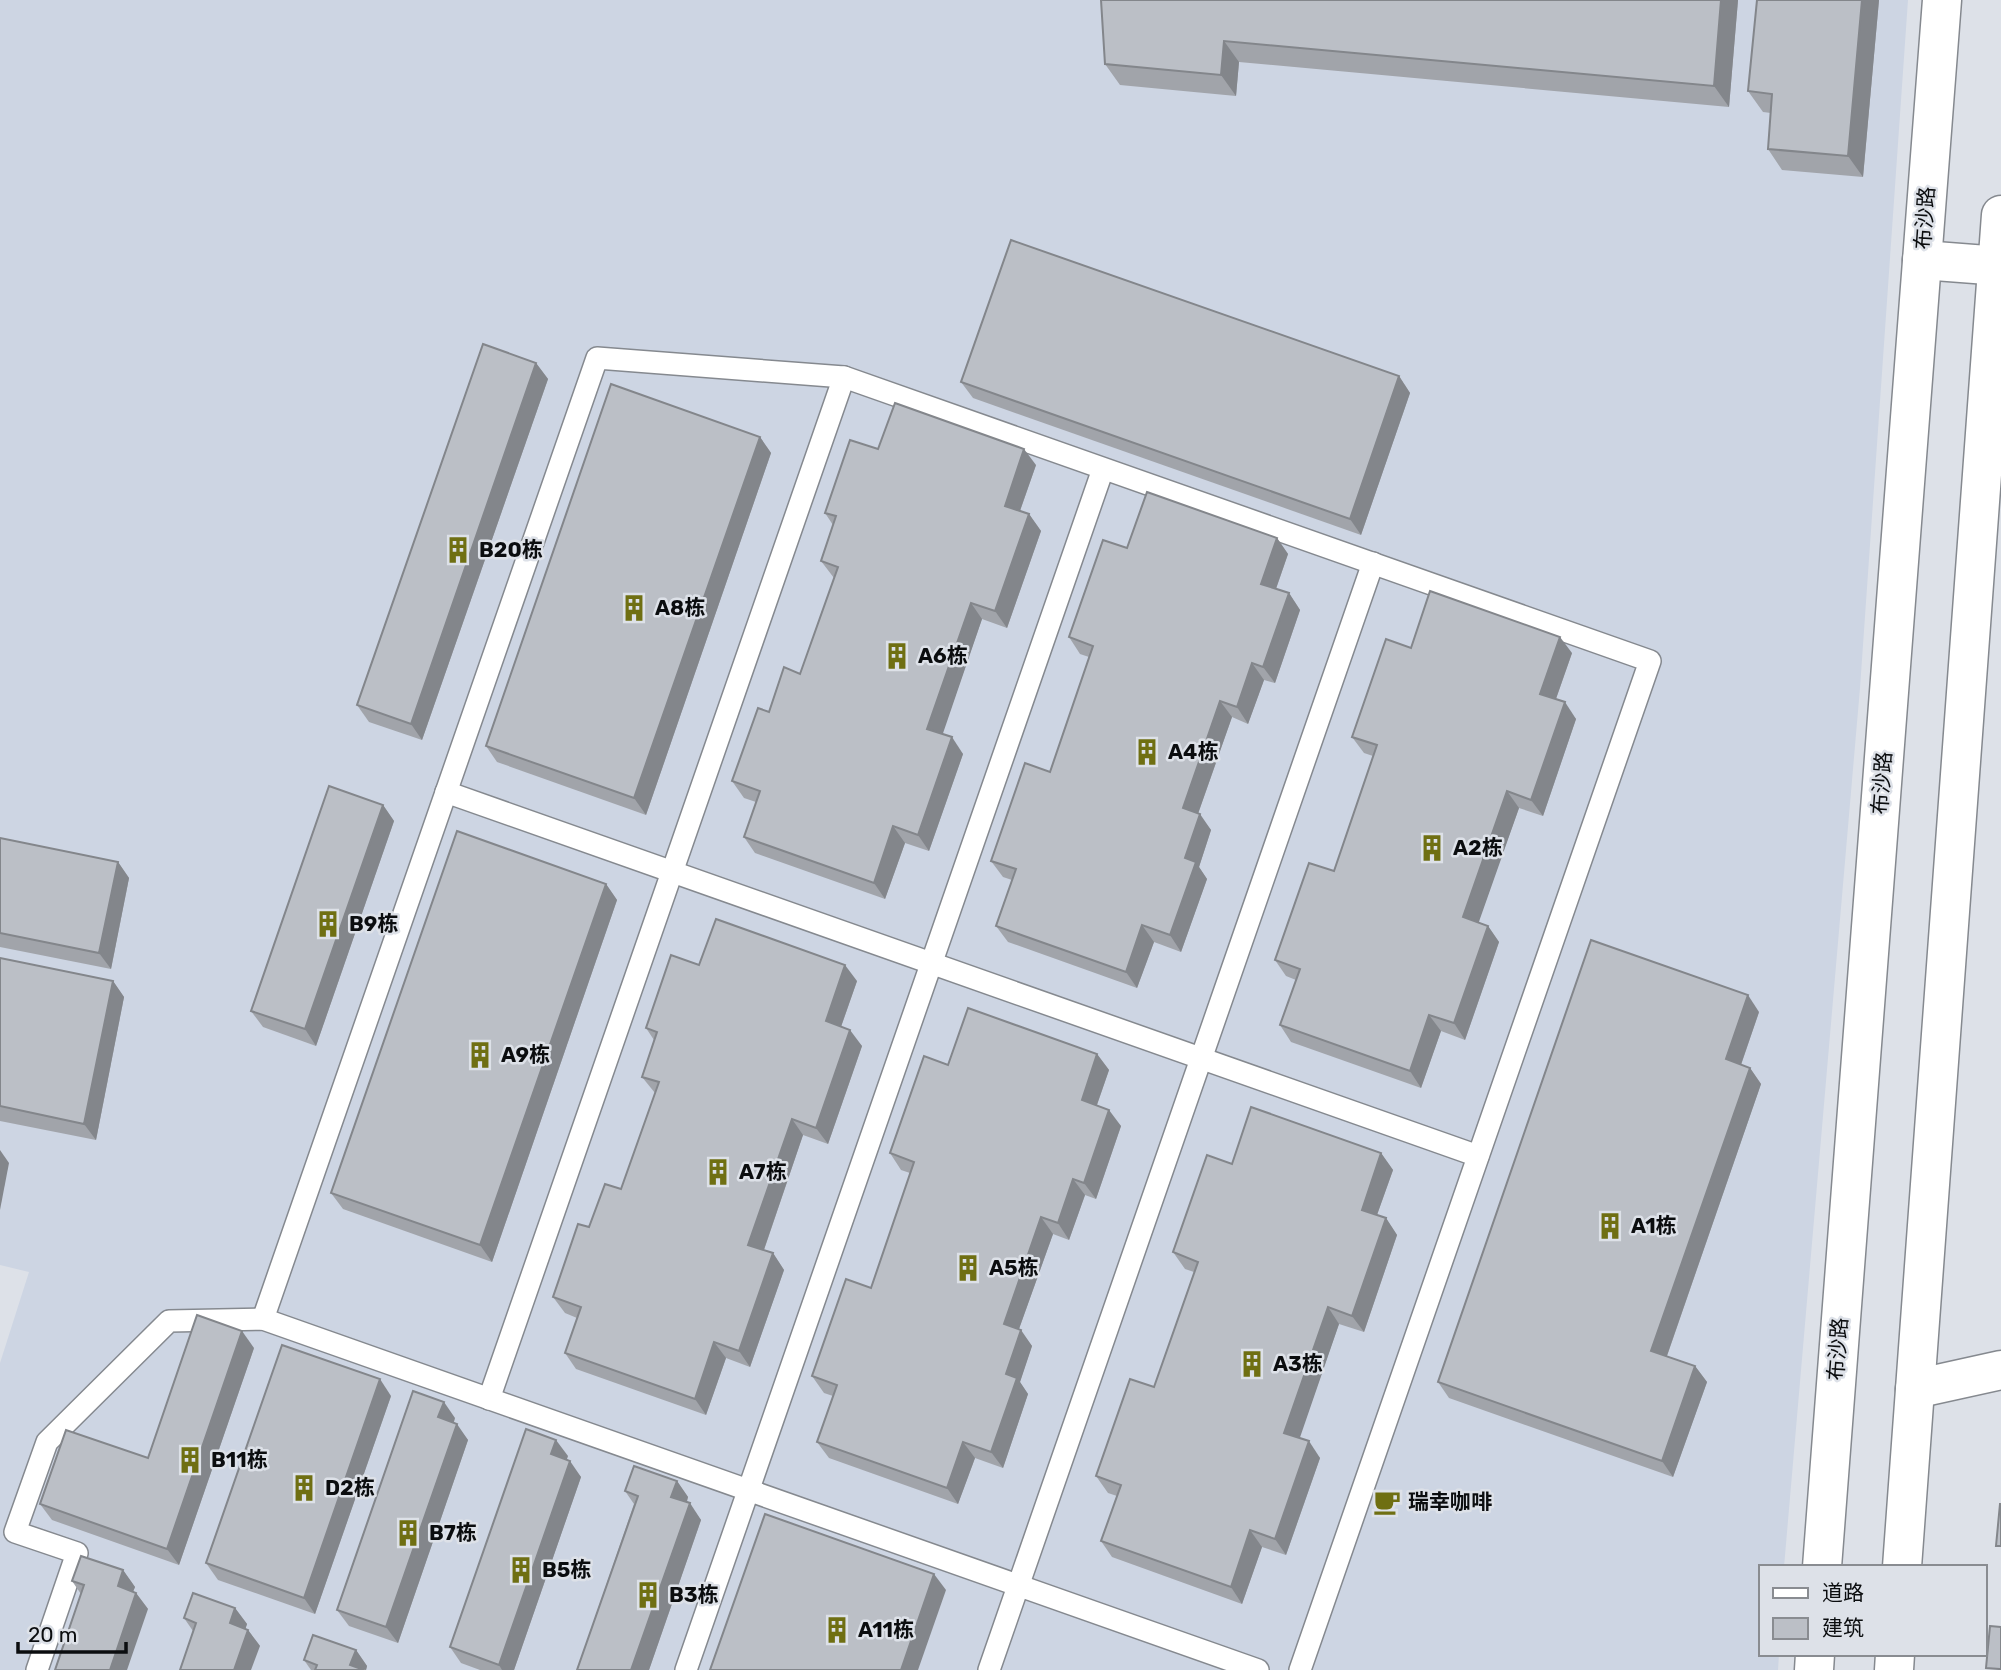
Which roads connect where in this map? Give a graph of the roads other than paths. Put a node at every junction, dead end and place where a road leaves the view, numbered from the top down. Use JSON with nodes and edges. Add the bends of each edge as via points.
{"nodes":[{"id":1,"x":1942,"y":0,"type":"edge"},
{"id":2,"x":2001,"y":215,"type":"edge"},
{"id":3,"x":1922,"y":260,"type":"junction"},
{"id":4,"x":1999,"y":266,"type":"edge"},
{"id":5,"x":844,"y":377,"type":"junction"},
{"id":6,"x":1103,"y":469,"type":"junction"},
{"id":7,"x":1373,"y":563,"type":"junction"},
{"id":8,"x":446,"y":792,"type":"junction"},
{"id":9,"x":672,"y":872,"type":"junction"},
{"id":10,"x":932,"y":963,"type":"junction"},
{"id":11,"x":1201,"y":1058,"type":"junction"},
{"id":12,"x":1478,"y":1156,"type":"junction"},
{"id":13,"x":263,"y":1319,"type":"junction"},
{"id":14,"x":2001,"y":1370,"type":"edge"},
{"id":15,"x":1915,"y":1389,"type":"junction"},
{"id":16,"x":489,"y":1399,"type":"junction"},
{"id":17,"x":749,"y":1491,"type":"junction"},
{"id":18,"x":1822,"y":1565,"type":"edge"},
{"id":19,"x":1902,"y":1565,"type":"edge"},
{"id":20,"x":1018,"y":1585,"type":"junction"},
{"id":21,"x":37,"y":1670,"type":"edge"},
{"id":22,"x":686,"y":1670,"type":"edge"},
{"id":23,"x":989,"y":1670,"type":"edge"},
{"id":24,"x":1258,"y":1670,"type":"edge"},
{"id":25,"x":1300,"y":1670,"type":"edge"}],
"edges":[{"from":1,"to":3,"type":"main road","name":"布沙路"},
{"from":2,"to":4,"type":"main road"},
{"from":3,"to":4,"type":"main road"},
{"from":3,"to":18,"type":"main road","name":"布沙路"},
{"from":4,"to":15,"type":"main road"},
{"from":5,"to":6,"type":"lane"},
{"from":5,"to":8,"type":"lane","via":[[597,358]]},
{"from":5,"to":9,"type":"lane"},
{"from":6,"to":7,"type":"lane"},
{"from":6,"to":10,"type":"lane"},
{"from":7,"to":11,"type":"lane"},
{"from":7,"to":12,"type":"lane","via":[[1650,661]]},
{"from":8,"to":9,"type":"lane"},
{"from":8,"to":13,"type":"lane"},
{"from":9,"to":10,"type":"lane"},
{"from":9,"to":16,"type":"lane"},
{"from":10,"to":11,"type":"lane"},
{"from":10,"to":17,"type":"lane"},
{"from":11,"to":12,"type":"lane"},
{"from":11,"to":20,"type":"lane"},
{"from":12,"to":25,"type":"lane"},
{"from":13,"to":16,"type":"lane"},
{"from":13,"to":21,"type":"lane","via":[[169,1321],[47,1442],[15,1532],[77,1553]]},
{"from":14,"to":15,"type":"main road"},
{"from":15,"to":19,"type":"main road"},
{"from":16,"to":17,"type":"lane"},
{"from":17,"to":20,"type":"lane"},
{"from":17,"to":22,"type":"lane"},
{"from":20,"to":23,"type":"lane"},
{"from":20,"to":24,"type":"lane"}]}
